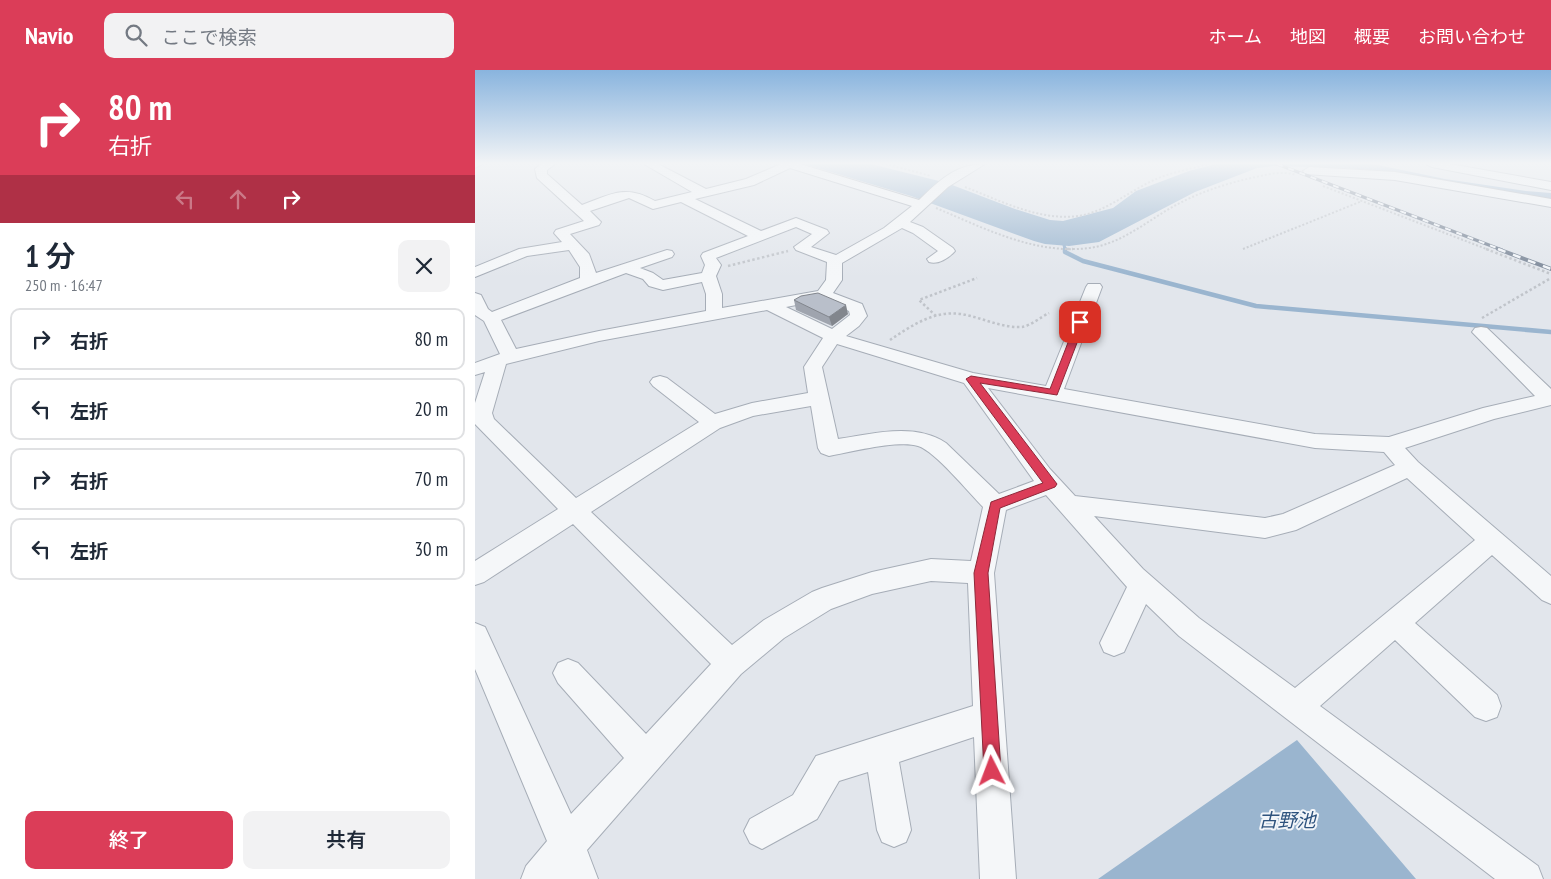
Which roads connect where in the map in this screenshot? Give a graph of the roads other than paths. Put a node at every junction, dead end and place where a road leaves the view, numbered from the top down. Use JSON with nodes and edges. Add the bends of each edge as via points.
{"nodes":[{"id":1,"x":571,"y":202,"type":"edge"},
{"id":2,"x":602,"y":202,"type":"edge"},
{"id":3,"x":646,"y":202,"type":"edge"},
{"id":4,"x":669,"y":202,"type":"edge"},
{"id":5,"x":691,"y":202,"type":"edge"},
{"id":6,"x":915,"y":202,"type":"edge"},
{"id":7,"x":924,"y":202,"type":"edge"},
{"id":8,"x":1537,"y":202,"type":"edge"},
{"id":9,"x":922,"y":204,"type":"junction"},
{"id":10,"x":580,"y":210,"type":"junction"},
{"id":11,"x":1551,"y":212,"type":"edge"},
{"id":12,"x":901,"y":222,"type":"junction"},
{"id":13,"x":761,"y":236,"type":"junction"},
{"id":14,"x":571,"y":245,"type":"junction"},
{"id":15,"x":667,"y":254,"type":"dead end"},
{"id":16,"x":934,"y":259,"type":"dead end"},
{"id":17,"x":835,"y":261,"type":"junction"},
{"id":18,"x":626,"y":268,"type":"junction"},
{"id":19,"x":475,"y":272,"type":"edge"},
{"id":20,"x":710,"y":273,"type":"junction"},
{"id":21,"x":587,"y":280,"type":"junction"},
{"id":22,"x":1094,"y":287,"type":"dead end"},
{"id":23,"x":823,"y":295,"type":"junction"},
{"id":24,"x":475,"y":298,"type":"edge"},
{"id":25,"x":767,"y":304,"type":"junction"},
{"id":26,"x":714,"y":315,"type":"junction"},
{"id":27,"x":491,"y":318,"type":"junction"},
{"id":28,"x":1481,"y":332,"type":"road end"},
{"id":29,"x":833,"y":337,"type":"junction"},
{"id":30,"x":504,"y":358,"type":"junction"},
{"id":31,"x":475,"y":369,"type":"edge"},
{"id":32,"x":971,"y":379,"type":"junction"},
{"id":33,"x":660,"y":382,"type":"dead end"},
{"id":34,"x":1053,"y":393,"type":"junction"},
{"id":35,"x":819,"y":398,"type":"junction"},
{"id":36,"x":1551,"y":399,"type":"edge"},
{"id":37,"x":713,"y":423,"type":"junction"},
{"id":38,"x":1390,"y":445,"type":"junction"},
{"id":39,"x":1410,"y":468,"type":"junction"},
{"id":40,"x":1060,"y":494,"type":"junction"},
{"id":41,"x":995,"y":505,"type":"junction"},
{"id":42,"x":575,"y":510,"type":"junction"},
{"id":43,"x":1493,"y":540,"type":"junction"},
{"id":44,"x":981,"y":573,"type":"junction"},
{"id":45,"x":475,"y":574,"type":"edge"},
{"id":46,"x":1142,"y":584,"type":"junction"},
{"id":47,"x":1551,"y":592,"type":"edge"},
{"id":48,"x":1396,"y":622,"type":"junction"},
{"id":49,"x":475,"y":636,"type":"edge"},
{"id":50,"x":1114,"y":643,"type":"dead end"},
{"id":51,"x":731,"y":664,"type":"junction"},
{"id":52,"x":568,"y":673,"type":"dead end"},
{"id":53,"x":1487,"y":706,"type":"dead end"},
{"id":54,"x":1296,"y":707,"type":"junction"},
{"id":55,"x":989,"y":717,"type":"junction"},
{"id":56,"x":881,"y":751,"type":"junction"},
{"id":57,"x":646,"y":758,"type":"junction"},
{"id":58,"x":894,"y":830,"type":"dead end"},
{"id":59,"x":762,"y":831,"type":"dead end"},
{"id":60,"x":567,"y":845,"type":"junction"},
{"id":61,"x":539,"y":879,"type":"edge"},
{"id":62,"x":580,"y":879,"type":"edge"},
{"id":63,"x":999,"y":879,"type":"edge"},
{"id":64,"x":1525,"y":879,"type":"edge"}],
"edges":[{"from":1,"to":10,"type":"street"},
{"from":2,"to":10,"type":"street"},
{"from":3,"to":4,"type":"street","via":[[653,206]]},
{"from":5,"to":13,"type":"street"},
{"from":6,"to":9,"type":"street"},
{"from":7,"to":9,"type":"street"},
{"from":8,"to":11,"type":"street"},
{"from":9,"to":12,"type":"street"},
{"from":10,"to":14,"type":"street","via":[[594,222],[561,233]]},
{"from":12,"to":16,"type":"street","via":[[947,251]]},
{"from":12,"to":17,"type":"street"},
{"from":13,"to":17,"type":"street","via":[[796,222],[822,233],[800,246],[827,254]]},
{"from":13,"to":20,"type":"street","via":[[708,256],[713,265]]},
{"from":14,"to":19,"type":"street","via":[[524,252]]},
{"from":14,"to":21,"type":"street","via":[[588,262]]},
{"from":15,"to":18,"type":"street"},
{"from":17,"to":23,"type":"street","via":[[834,280]]},
{"from":18,"to":20,"type":"street","via":[[663,285]]},
{"from":18,"to":21,"type":"street"},
{"from":20,"to":26,"type":"street"},
{"from":21,"to":27,"type":"street"},
{"from":22,"to":34,"type":"street"},
{"from":23,"to":25,"type":"street"},
{"from":23,"to":29,"type":"street","via":[[856,308],[859,316]]},
{"from":24,"to":27,"type":"street","via":[[481,312]]},
{"from":25,"to":26,"type":"street"},
{"from":25,"to":29,"type":"street"},
{"from":26,"to":30,"type":"street"},
{"from":27,"to":30,"type":"street"},
{"from":28,"to":36,"type":"street"},
{"from":29,"to":32,"type":"street"},
{"from":29,"to":35,"type":"street","via":[[813,367]]},
{"from":30,"to":31,"type":"street"},
{"from":30,"to":42,"type":"street","via":[[482,413],[484,422]]},
{"from":32,"to":34,"type":"street"},
{"from":32,"to":40,"type":"street"},
{"from":33,"to":37,"type":"street"},
{"from":34,"to":38,"type":"street","via":[[1315,441]]},
{"from":35,"to":37,"type":"street","via":[[754,408]]},
{"from":35,"to":41,"type":"street","via":[[829,448],[921,439],[936,446]]},
{"from":36,"to":38,"type":"street","via":[[1490,413]]},
{"from":37,"to":42,"type":"street"},
{"from":38,"to":39,"type":"street"},
{"from":39,"to":40,"type":"street","via":[[1287,523],[1265,528]]},
{"from":39,"to":43,"type":"street"},
{"from":40,"to":41,"type":"street"},
{"from":40,"to":46,"type":"street"},
{"from":41,"to":44,"type":"street"},
{"from":42,"to":45,"type":"street"},
{"from":42,"to":51,"type":"street"},
{"from":43,"to":47,"type":"street"},
{"from":43,"to":48,"type":"street"},
{"from":44,"to":51,"type":"street","via":[[931,570],[872,583],[831,597],[774,629]]},
{"from":44,"to":55,"type":"street"},
{"from":46,"to":50,"type":"street"},
{"from":46,"to":54,"type":"street","via":[[1189,627]]},
{"from":48,"to":53,"type":"street"},
{"from":48,"to":54,"type":"street"},
{"from":49,"to":60,"type":"street"},
{"from":51,"to":57,"type":"street"},
{"from":52,"to":57,"type":"street"},
{"from":54,"to":64,"type":"street"},
{"from":55,"to":56,"type":"street"},
{"from":55,"to":63,"type":"street"},
{"from":56,"to":58,"type":"street"},
{"from":56,"to":59,"type":"street","via":[[828,768],[805,807]]},
{"from":57,"to":60,"type":"street"},
{"from":60,"to":61,"type":"street"},
{"from":60,"to":62,"type":"street"}]}
